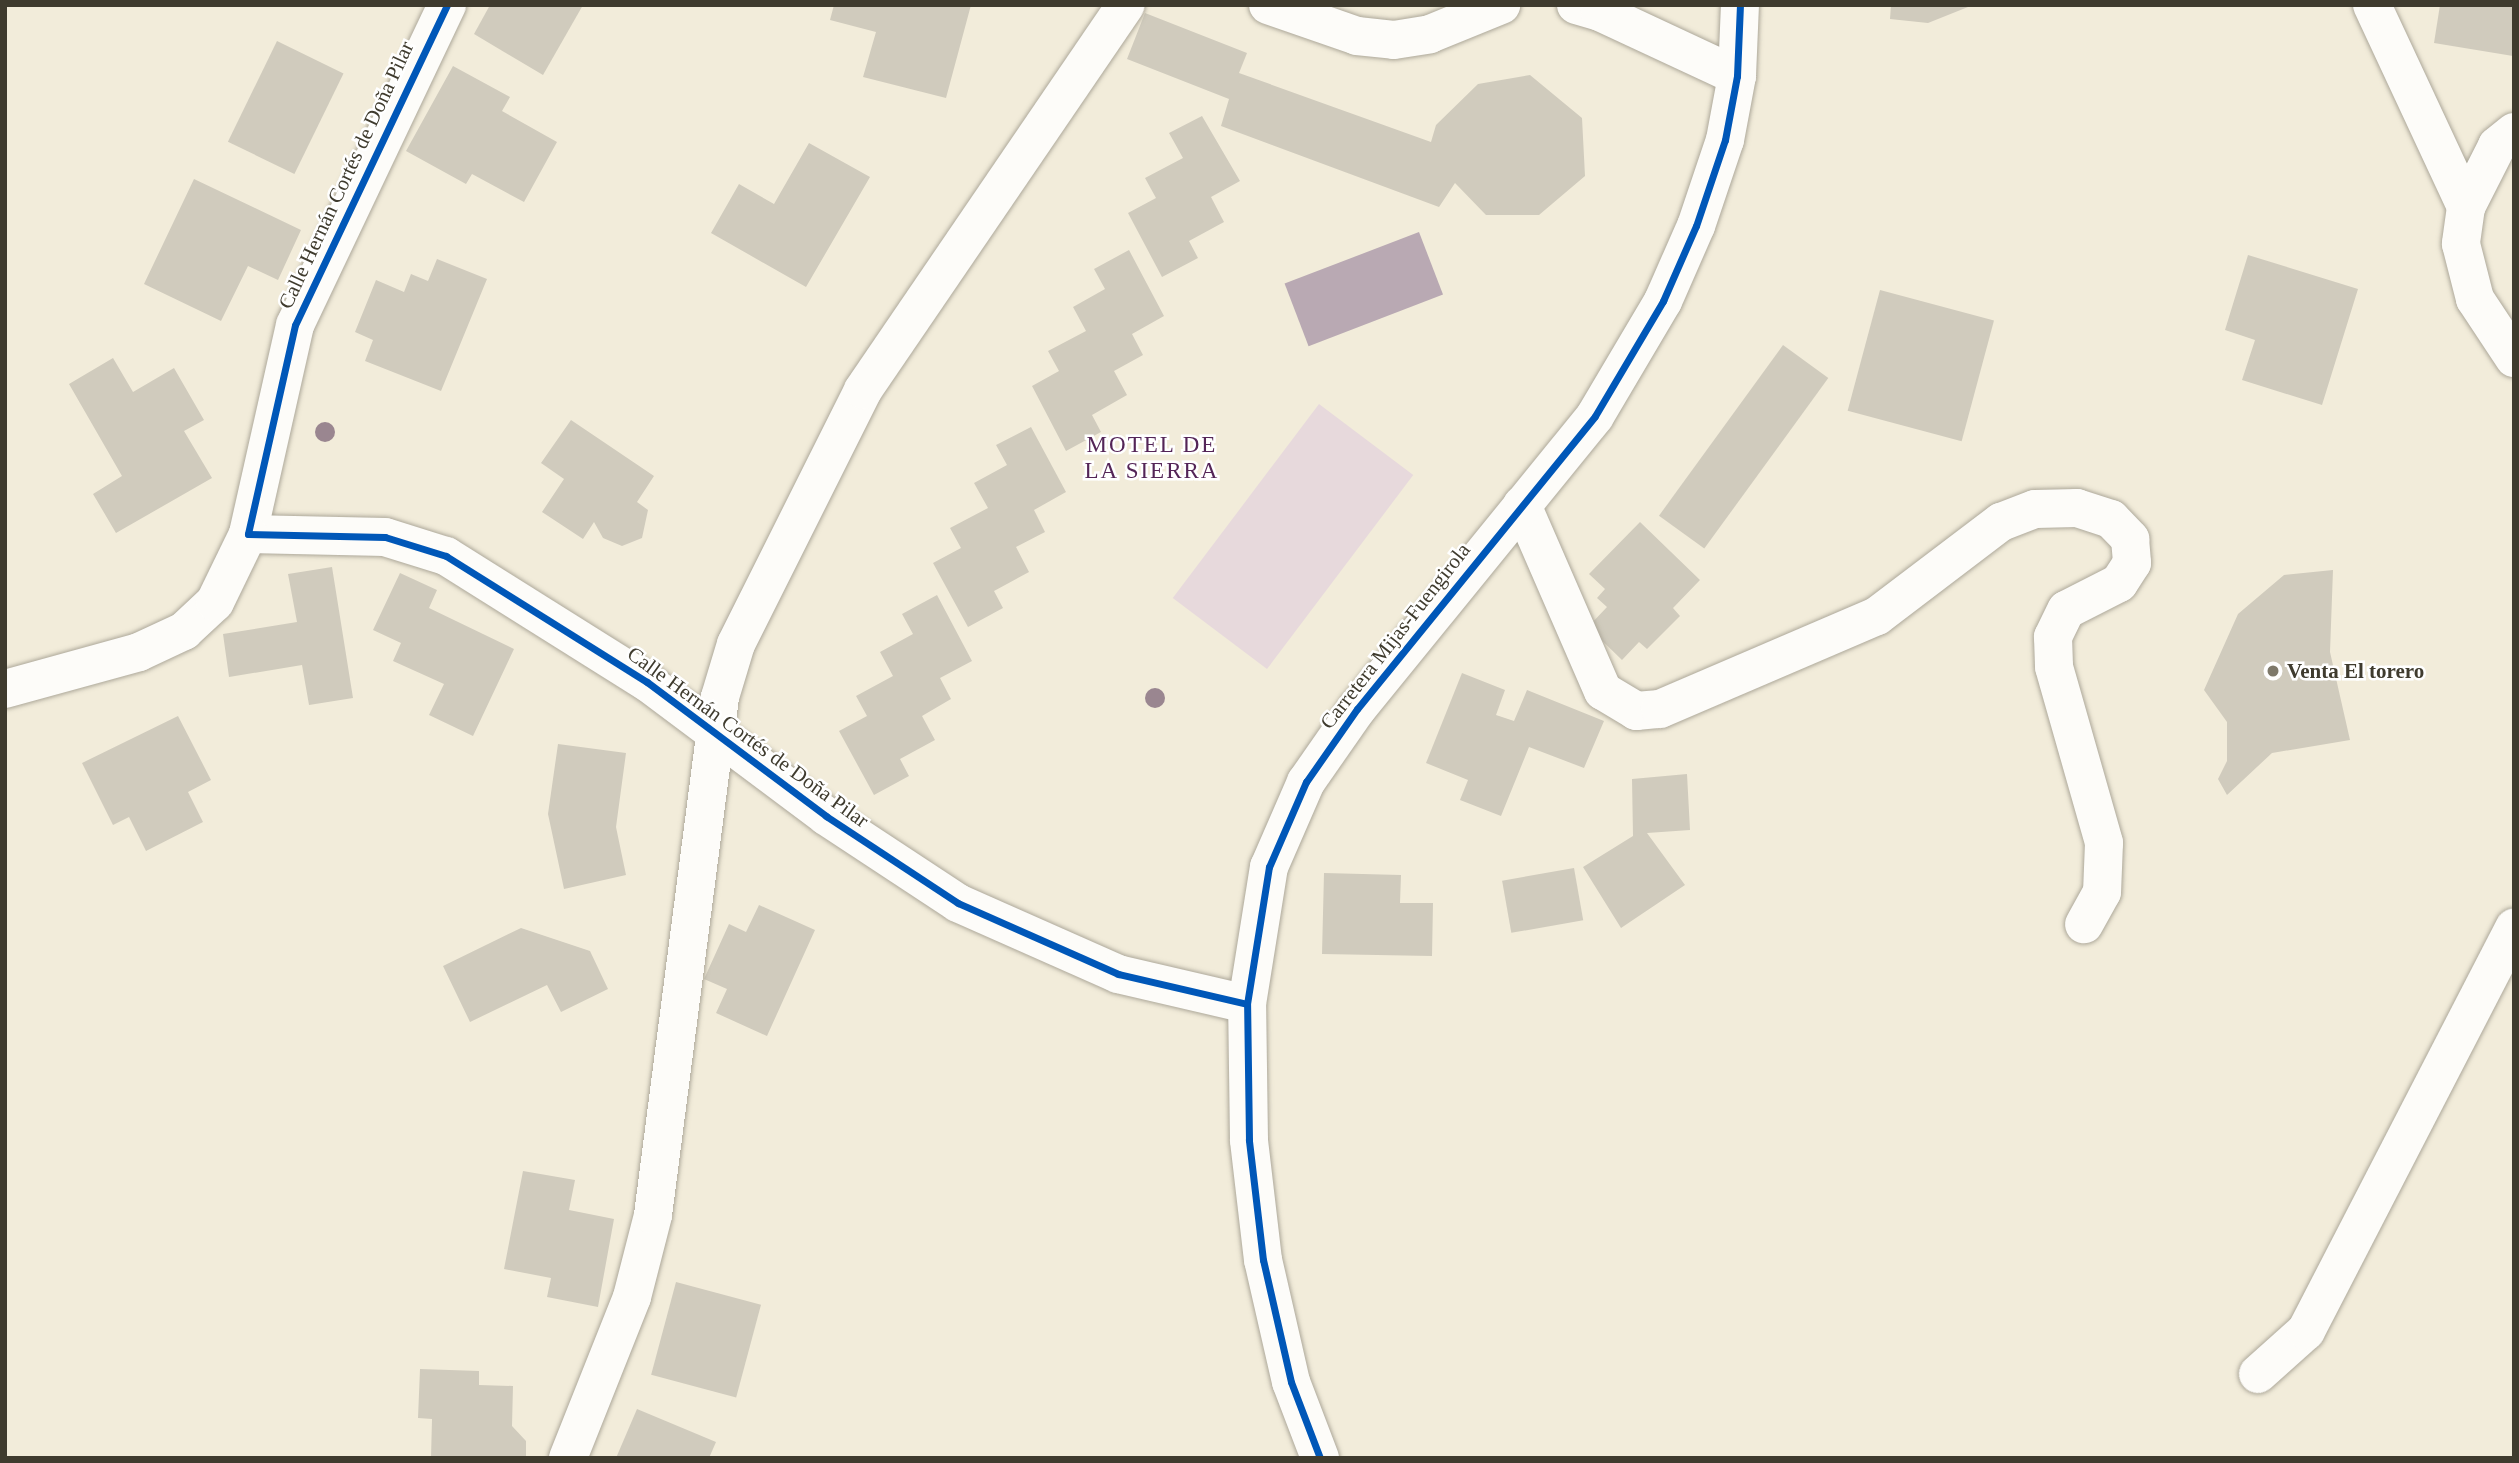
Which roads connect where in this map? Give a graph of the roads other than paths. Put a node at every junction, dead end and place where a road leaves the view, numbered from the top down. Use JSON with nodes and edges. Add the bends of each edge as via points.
{"nodes":[{"id":1,"x":447,"y":5,"type":"edge"},
{"id":2,"x":1126,"y":5,"type":"edge"},
{"id":3,"x":1268,"y":5,"type":"edge"},
{"id":4,"x":1501,"y":5,"type":"edge"},
{"id":5,"x":1576,"y":5,"type":"edge"},
{"id":6,"x":1740,"y":5,"type":"edge"},
{"id":7,"x":2372,"y":5,"type":"edge"},
{"id":8,"x":1660,"y":22,"type":"edge"},
{"id":9,"x":1737,"y":76,"type":"junction"},
{"id":10,"x":2514,"y":132,"type":"edge"},
{"id":11,"x":2466,"y":207,"type":"junction"},
{"id":12,"x":2514,"y":358,"type":"edge"},
{"id":13,"x":1522,"y":505,"type":"junction"},
{"id":14,"x":248,"y":534,"type":"junction"},
{"id":15,"x":5,"y":690,"type":"edge"},
{"id":16,"x":715,"y":734,"type":"junction"},
{"id":17,"x":2084,"y":924,"type":"dead end"},
{"id":18,"x":2514,"y":928,"type":"edge"},
{"id":19,"x":1247,"y":1004,"type":"junction"},
{"id":20,"x":2258,"y":1374,"type":"dead end"},
{"id":21,"x":568,"y":1458,"type":"edge"},
{"id":22,"x":1320,"y":1458,"type":"edge"}],
"edges":[{"from":1,"to":14,"type":"street","name":"Calle Hernán Cortés de Doña Pilar","via":[[295,325]]},
{"from":2,"to":16,"type":"street","via":[[863,390],[736,645],[720,697]]},
{"from":3,"to":4,"type":"street","via":[[1357,36],[1394,40],[1430,34]]},
{"from":5,"to":8,"type":"street"},
{"from":6,"to":9,"type":"street","name":"Carretera Mijas-Fuengirola"},
{"from":7,"to":11,"type":"street"},
{"from":8,"to":9,"type":"street"},
{"from":9,"to":13,"type":"street","name":"Carretera Mijas-Fuengirola","via":[[1725,140],[1696,226],[1663,302],[1595,416]]},
{"from":10,"to":11,"type":"street","via":[[2497,146]]},
{"from":11,"to":12,"type":"street","via":[[2461,244],[2475,299]]},
{"from":13,"to":17,"type":"street","via":[[1603,691],[1636,711],[1660,709],[1877,616],[2001,522],[2035,509],[2077,508],[2111,519],[2130,540],[2132,563],[2119,583],[2066,610],[2053,637],[2054,667],[2104,844],[2102,892]]},
{"from":13,"to":19,"type":"street","name":"Carretera Mijas-Fuengirola","via":[[1357,709],[1306,782],[1269,867]]},
{"from":14,"to":15,"type":"street","via":[[215,602],[184,631],[139,652]]},
{"from":14,"to":16,"type":"street","name":"Calle Hernán Cortés de Doña Pilar","via":[[385,537],[446,556],[647,682]]},
{"from":16,"to":19,"type":"street","name":"Calle Hernán Cortés de Doña Pilar","via":[[826,816],[958,903],[1118,974]]},
{"from":16,"to":21,"type":"street","via":[[653,1215],[632,1297]]},
{"from":18,"to":20,"type":"street","via":[[2306,1331]]},
{"from":19,"to":22,"type":"street","name":"Carretera Mijas-Fuengirola","via":[[1248,1140],[1263,1260],[1291,1382]]}]}
